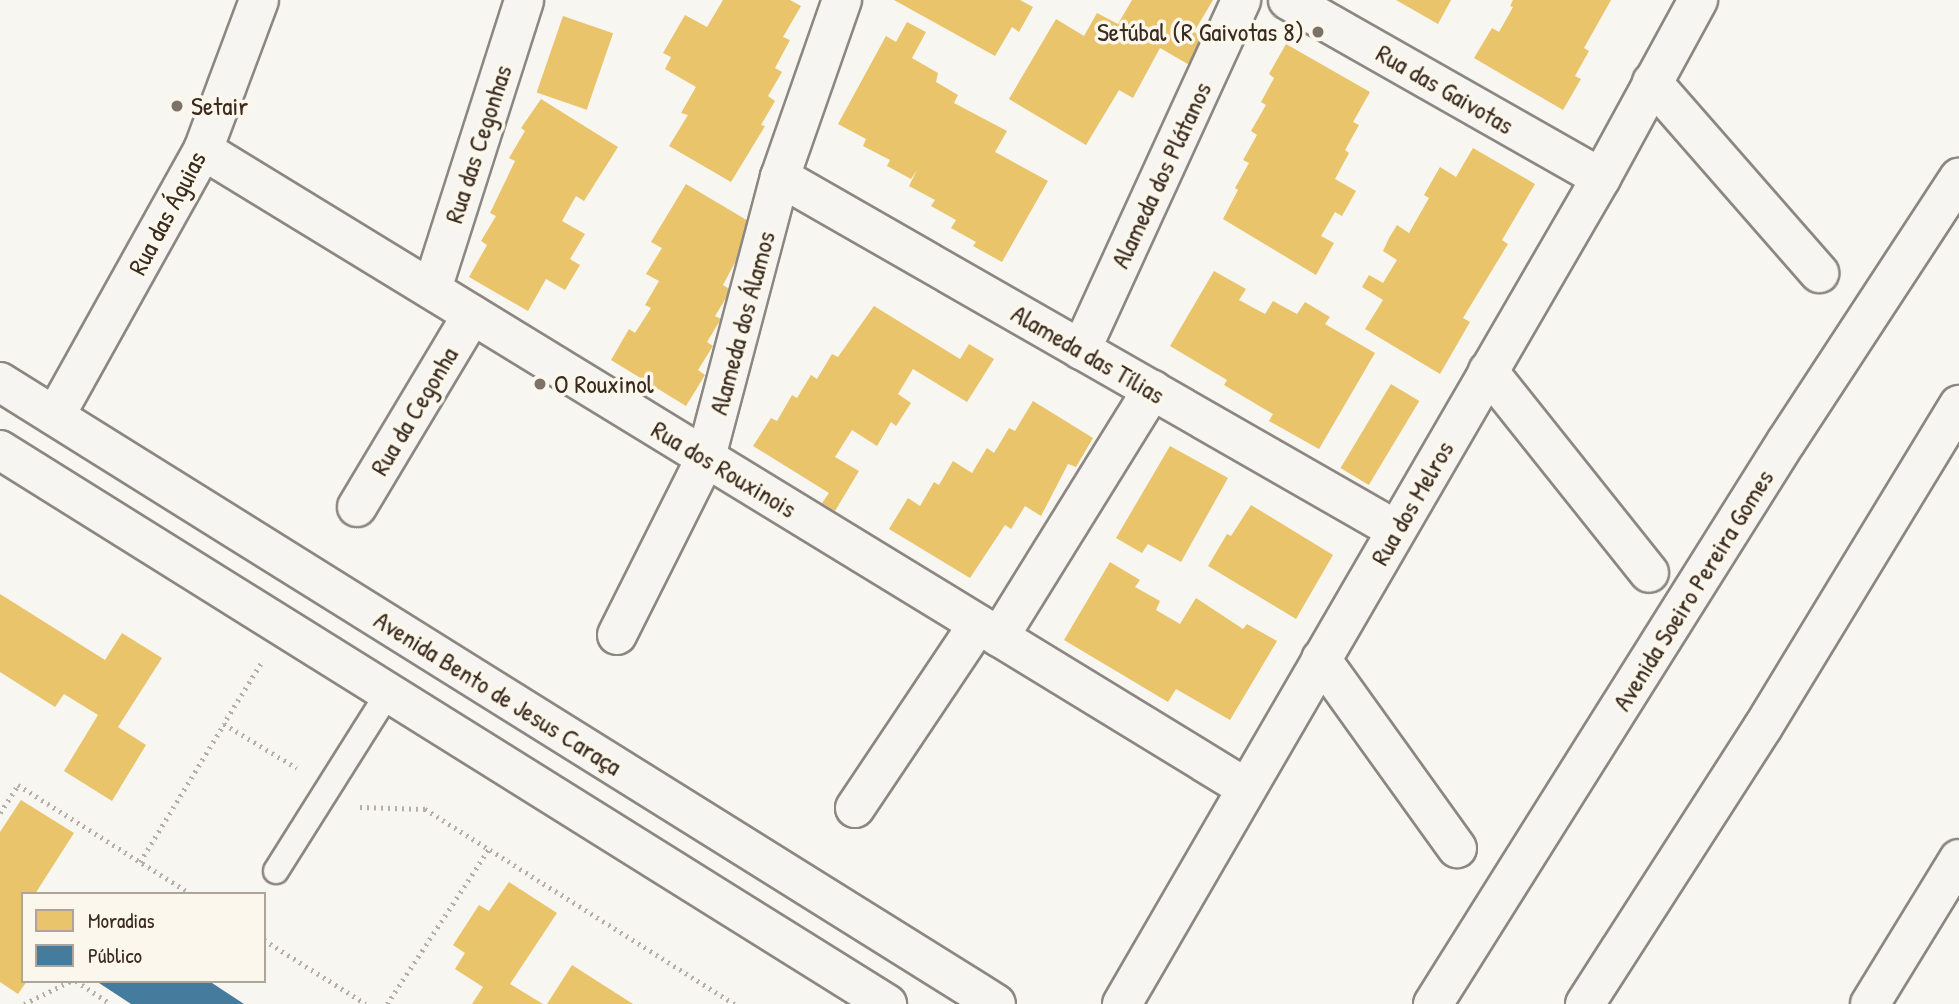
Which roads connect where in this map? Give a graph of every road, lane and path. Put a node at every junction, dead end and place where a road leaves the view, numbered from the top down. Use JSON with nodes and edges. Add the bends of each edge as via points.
{"nodes":[{"id":1,"x":259,"y":0,"type":"edge"},
{"id":2,"x":524,"y":0,"type":"edge"},
{"id":3,"x":842,"y":0,"type":"edge"},
{"id":4,"x":1241,"y":0,"type":"edge"},
{"id":5,"x":1288,"y":0,"type":"edge"},
{"id":6,"x":1698,"y":0,"type":"edge"},
{"id":7,"x":1652,"y":82,"type":"junction"},
{"id":8,"x":203,"y":150,"type":"junction"},
{"id":9,"x":780,"y":177,"type":"junction"},
{"id":10,"x":1601,"y":178,"type":"junction"},
{"id":11,"x":1959,"y":178,"type":"edge"},
{"id":12,"x":1819,"y":273,"type":"dead end"},
{"id":13,"x":432,"y":289,"type":"junction"},
{"id":14,"x":472,"y":314,"type":"junction"},
{"id":15,"x":1081,"y":350,"type":"junction"},
{"id":16,"x":1488,"y":371,"type":"junction"},
{"id":17,"x":0,"y":382,"type":"edge"},
{"id":18,"x":1152,"y":390,"type":"junction"},
{"id":19,"x":1959,"y":405,"type":"edge"},
{"id":20,"x":55,"y":416,"type":"junction"},
{"id":21,"x":0,"y":450,"type":"edge"},
{"id":22,"x":706,"y":457,"type":"junction"},
{"id":23,"x":357,"y":507,"type":"dead end"},
{"id":24,"x":1396,"y":530,"type":"junction"},
{"id":25,"x":1649,"y":573,"type":"dead end"},
{"id":26,"x":988,"y":631,"type":"junction"},
{"id":27,"x":617,"y":635,"type":"dead end"},
{"id":28,"x":268,"y":653,"type":"dead end"},
{"id":29,"x":1321,"y":659,"type":"junction"},
{"id":30,"x":388,"y":693,"type":"junction"},
{"id":31,"x":224,"y":724,"type":"junction"},
{"id":32,"x":304,"y":773,"type":"dead end"},
{"id":33,"x":1245,"y":788,"type":"junction"},
{"id":34,"x":356,"y":807,"type":"dead end"},
{"id":35,"x":855,"y":808,"type":"dead end"},
{"id":36,"x":0,"y":813,"type":"edge"},
{"id":37,"x":1457,"y":848,"type":"dead end"},
{"id":38,"x":489,"y":849,"type":"junction"},
{"id":39,"x":1959,"y":859,"type":"edge"},
{"id":40,"x":140,"y":862,"type":"junction"},
{"id":41,"x":276,"y":871,"type":"dead end"},
{"id":42,"x":188,"y":892,"type":"edge"},
{"id":43,"x":266,"y":941,"type":"edge"},
{"id":44,"x":69,"y":983,"type":"edge"},
{"id":45,"x":76,"y":983,"type":"edge"},
{"id":46,"x":24,"y":1004,"type":"edge"},
{"id":47,"x":111,"y":1004,"type":"edge"},
{"id":48,"x":366,"y":1004,"type":"edge"},
{"id":49,"x":387,"y":1004,"type":"edge"},
{"id":50,"x":735,"y":1004,"type":"edge"},
{"id":51,"x":887,"y":1004,"type":"edge"},
{"id":52,"x":996,"y":1004,"type":"edge"},
{"id":53,"x":1122,"y":1004,"type":"edge"},
{"id":54,"x":1433,"y":1004,"type":"edge"},
{"id":55,"x":1585,"y":1004,"type":"edge"},
{"id":56,"x":1870,"y":1004,"type":"edge"}],
"edges":[{"from":1,"to":8,"type":"street","name":"Rua das Águias"},
{"from":2,"to":13,"type":"street","name":"Rua das Cegonhas"},
{"from":3,"to":9,"type":"street","name":"Alameda dos Álamos"},
{"from":4,"to":15,"type":"street","name":"Alameda dos Plátanos"},
{"from":5,"to":10,"type":"street","name":"Rua das Gaivotas"},
{"from":6,"to":7,"type":"street","name":"Rua dos Melros"},
{"from":7,"to":10,"type":"street","name":"Rua dos Melros"},
{"from":7,"to":12,"type":"street"},
{"from":8,"to":13,"type":"street","name":"Rua dos Rouxinois"},
{"from":8,"to":20,"type":"street","name":"Rua das Águias"},
{"from":9,"to":15,"type":"street","name":"Alameda das Tílias"},
{"from":9,"to":22,"type":"street","name":"Alameda dos Álamos"},
{"from":10,"to":16,"type":"street","name":"Rua dos Melros"},
{"from":11,"to":54,"type":"street","name":"Avenida Soeiro Pereira Gomes","via":[[1786,442]]},
{"from":13,"to":14,"type":"street","name":"Rua dos Rouxinois"},
{"from":14,"to":22,"type":"street","name":"Rua dos Rouxinois"},
{"from":14,"to":23,"type":"street","name":"Rua da Cegonha"},
{"from":15,"to":18,"type":"street","name":"Alameda das Tílias"},
{"from":16,"to":24,"type":"street","name":"Rua dos Melros"},
{"from":16,"to":25,"type":"street"},
{"from":17,"to":20,"type":"street","name":"Avenida Bento de Jesus Caraça"},
{"from":18,"to":24,"type":"street","name":"Alameda das Tílias"},
{"from":18,"to":26,"type":"street"},
{"from":19,"to":55,"type":"street","via":[[1763,727]]},
{"from":20,"to":52,"type":"street","name":"Avenida Bento de Jesus Caraça"},
{"from":21,"to":30,"type":"street"},
{"from":22,"to":26,"type":"street","name":"Rua dos Rouxinois"},
{"from":22,"to":27,"type":"street","name":"Alameda dos Álamos"},
{"from":24,"to":29,"type":"street","name":"Rua dos Melros"},
{"from":26,"to":33,"type":"street","name":"Rua dos Rouxinois"},
{"from":26,"to":35,"type":"street"},
{"from":28,"to":31,"type":"path"},
{"from":29,"to":33,"type":"street","name":"Rua dos Melros"},
{"from":29,"to":37,"type":"street"},
{"from":30,"to":41,"type":"lane"},
{"from":30,"to":51,"type":"street"},
{"from":31,"to":32,"type":"path"},
{"from":31,"to":40,"type":"path"},
{"from":33,"to":53,"type":"street","name":"Rua dos Melros"},
{"from":34,"to":38,"type":"path","via":[[425,809]]},
{"from":36,"to":40,"type":"path","via":[[18,785]]},
{"from":38,"to":49,"type":"path"},
{"from":38,"to":50,"type":"path"},
{"from":39,"to":56,"type":"street"},
{"from":40,"to":42,"type":"path"},
{"from":43,"to":48,"type":"path"},
{"from":44,"to":46,"type":"path"},
{"from":45,"to":47,"type":"path"}]}
